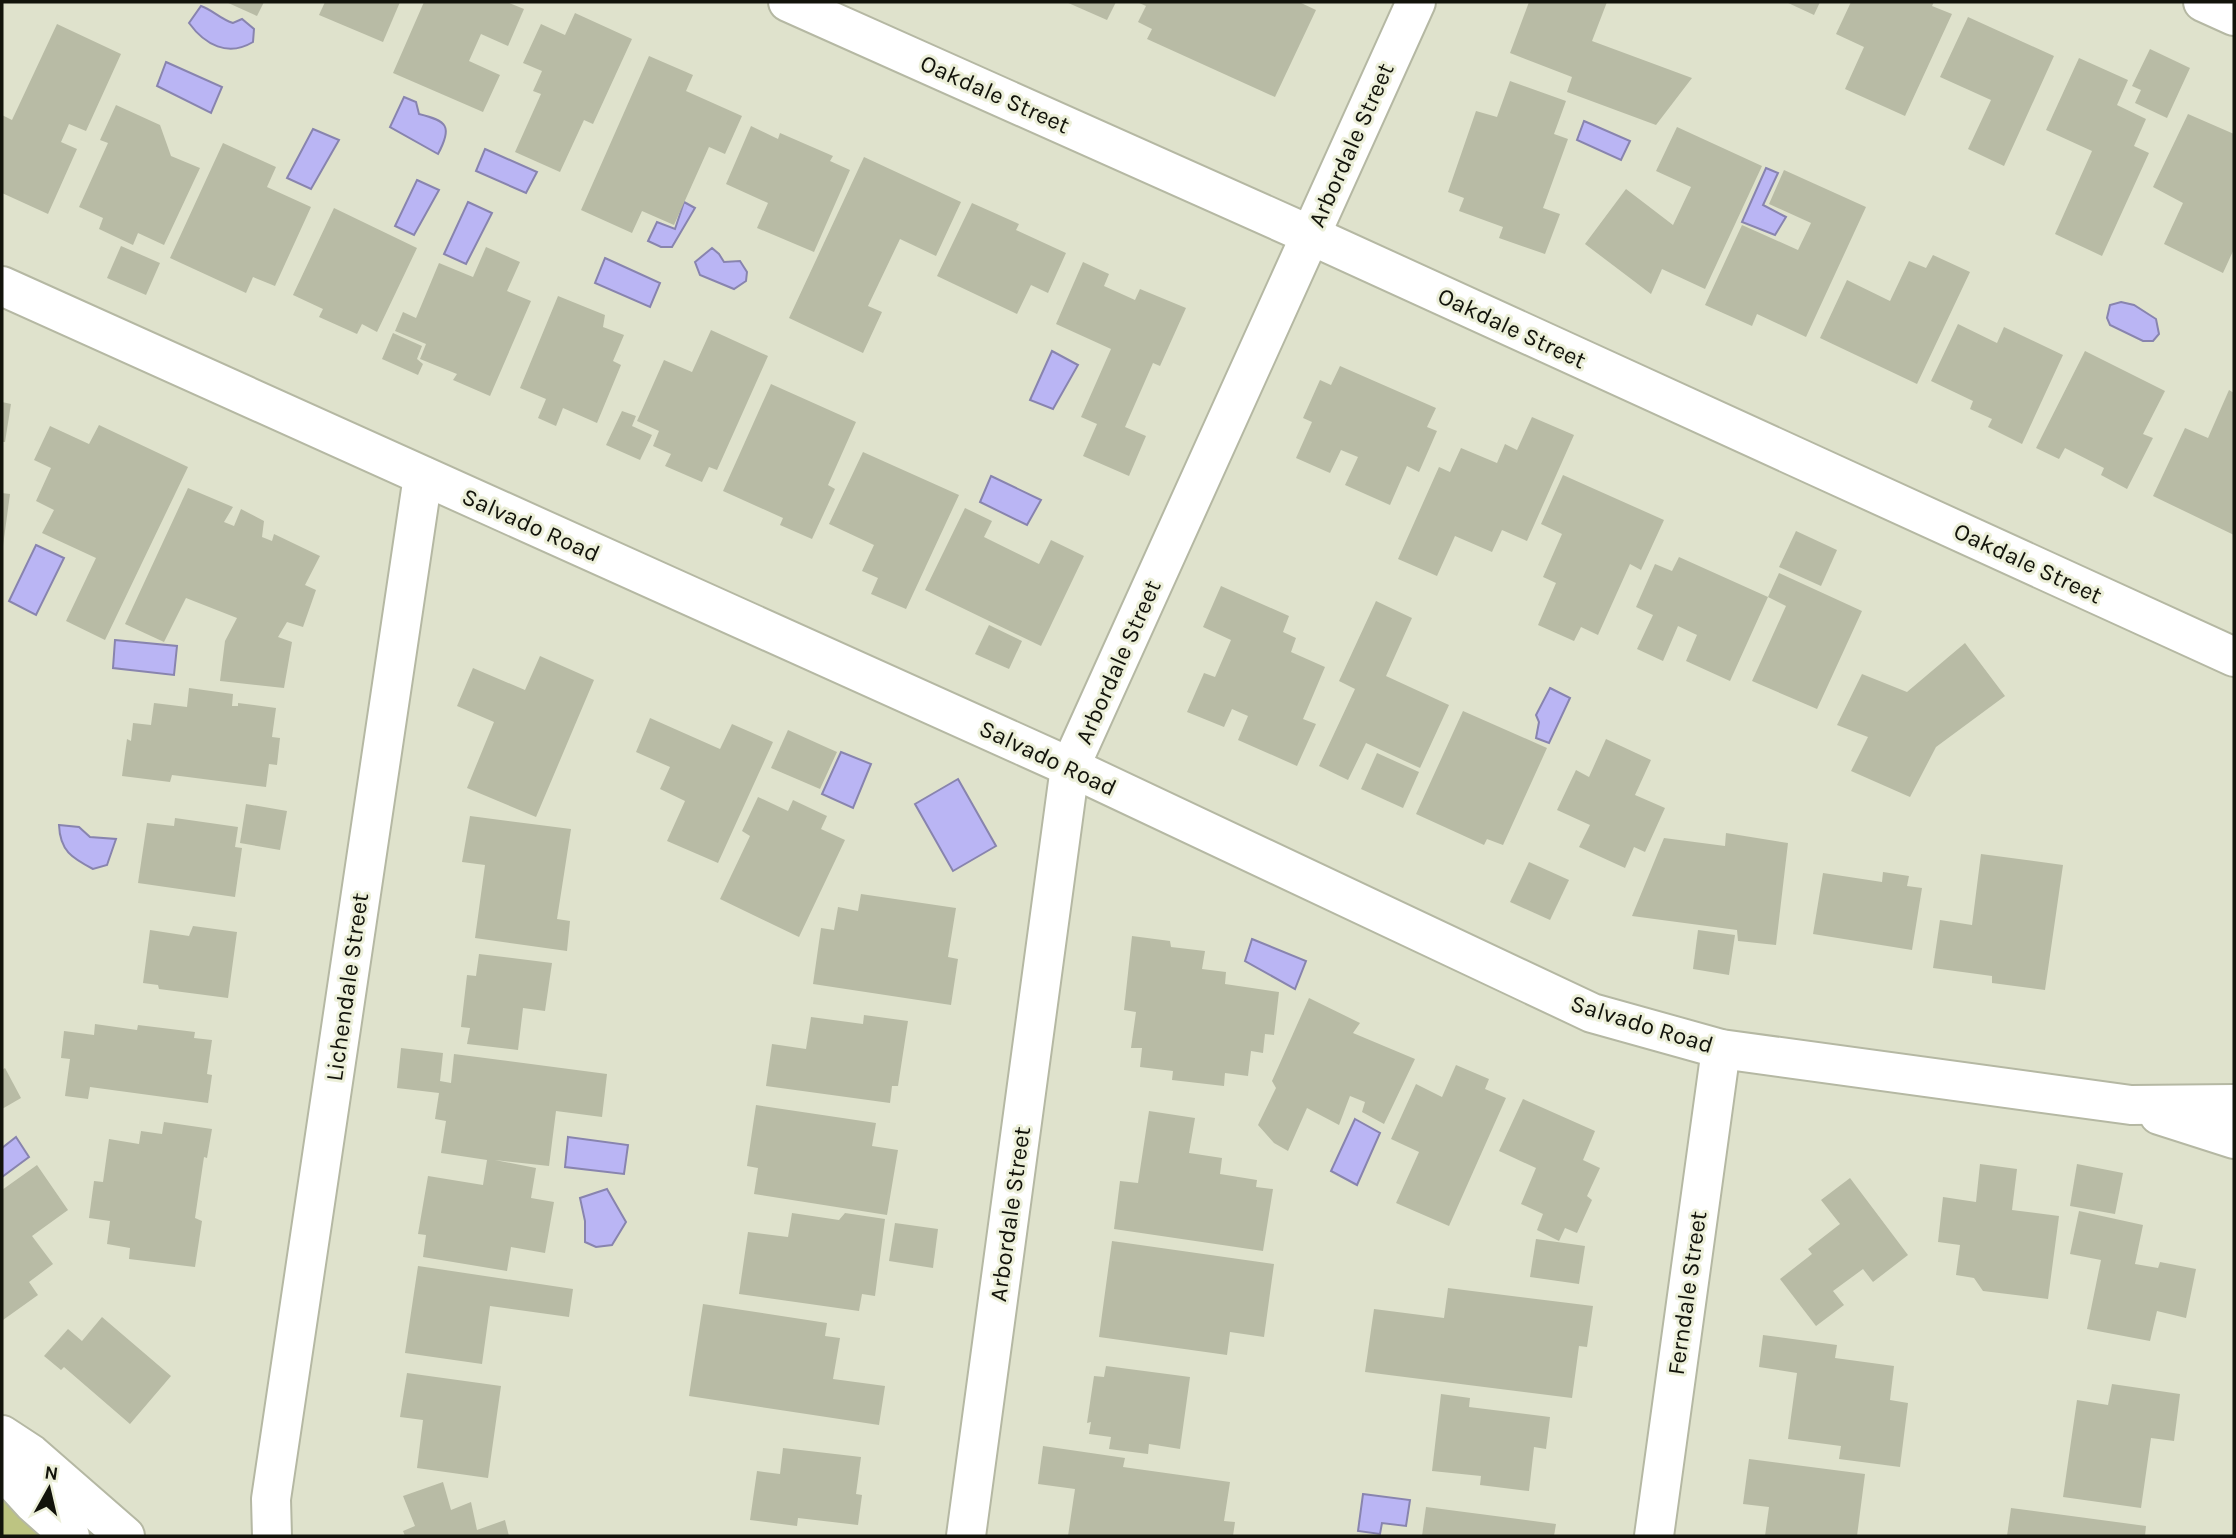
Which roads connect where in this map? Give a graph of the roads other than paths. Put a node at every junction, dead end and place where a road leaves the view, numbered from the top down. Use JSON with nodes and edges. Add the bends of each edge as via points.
{"nodes":[{"id":1,"x":788,"y":2,"type":"edge"},
{"id":2,"x":1416,"y":2,"type":"edge"},
{"id":3,"x":2203,"y":2,"type":"edge"},
{"id":4,"x":2234,"y":16,"type":"edge"},
{"id":5,"x":1310,"y":235,"type":"junction"},
{"id":6,"x":2,"y":286,"type":"edge"},
{"id":7,"x":423,"y":476,"type":"junction"},
{"id":8,"x":2234,"y":657,"type":"edge"},
{"id":9,"x":1070,"y":767,"type":"junction"},
{"id":10,"x":1721,"y":1049,"type":"junction"},
{"id":11,"x":2234,"y":1104,"type":"edge"},
{"id":12,"x":2131,"y":1105,"type":"junction"},
{"id":13,"x":2234,"y":1139,"type":"edge"},
{"id":14,"x":2,"y":1435,"type":"edge"},
{"id":15,"x":2,"y":1469,"type":"edge"},
{"id":16,"x":271,"y":1499,"type":"junction"},
{"id":17,"x":70,"y":1536,"type":"edge"},
{"id":18,"x":125,"y":1536,"type":"edge"},
{"id":19,"x":258,"y":1536,"type":"edge"},
{"id":20,"x":272,"y":1536,"type":"edge"},
{"id":21,"x":966,"y":1536,"type":"edge"},
{"id":22,"x":1654,"y":1536,"type":"edge"}],
"edges":[{"from":1,"to":5,"type":"street","name":"Oakdale Street"},
{"from":2,"to":5,"type":"street","name":"Arbordale Street"},
{"from":3,"to":4,"type":"street"},
{"from":5,"to":8,"type":"street","name":"Oakdale Street"},
{"from":5,"to":9,"type":"street","name":"Arbordale Street"},
{"from":6,"to":7,"type":"street","name":"Salvado Road"},
{"from":7,"to":9,"type":"street","name":"Salvado Road"},
{"from":7,"to":16,"type":"street","name":"Lichendale Street"},
{"from":9,"to":10,"type":"street","name":"Salvado Road","via":[[1592,1013]]},
{"from":9,"to":21,"type":"street","name":"Arbordale Street"},
{"from":10,"to":12,"type":"street","name":"Salvado Road"},
{"from":10,"to":22,"type":"street","name":"Ferndale Street"},
{"from":11,"to":12,"type":"street","name":"Salvado Road"},
{"from":12,"to":13,"type":"street","name":"Salvado Road"},
{"from":14,"to":18,"type":"street","via":[[31,1454]]},
{"from":15,"to":17,"type":"street"},
{"from":16,"to":19,"type":"street","name":"Lichendale Street"},
{"from":16,"to":20,"type":"street","name":"Lichendale Street"}]}
